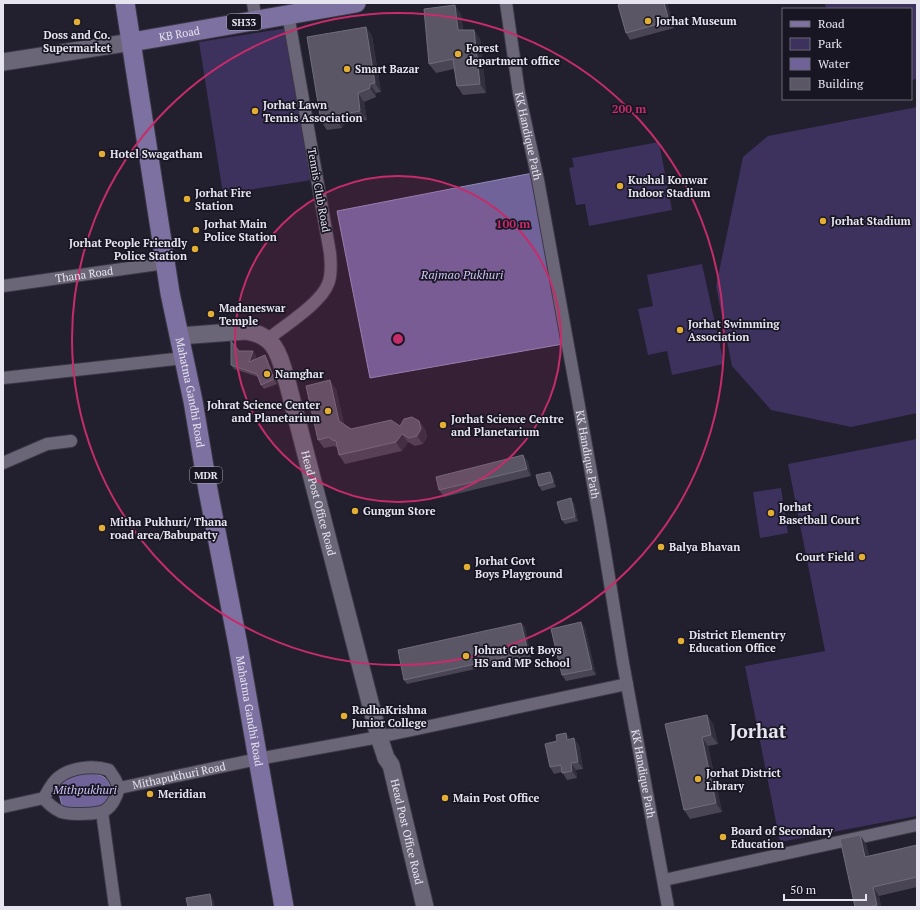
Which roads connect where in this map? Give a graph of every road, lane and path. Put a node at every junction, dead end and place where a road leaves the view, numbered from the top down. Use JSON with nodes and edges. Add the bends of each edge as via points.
{"nodes":[{"id":1,"x":125,"y":3,"type":"edge"},
{"id":2,"x":356,"y":3,"type":"edge"},
{"id":3,"x":506,"y":3,"type":"edge"},
{"id":4,"x":254,"y":12,"type":"edge"},
{"id":5,"x":288,"y":14,"type":"junction"},
{"id":6,"x":132,"y":42,"type":"junction"},
{"id":7,"x":3,"y":62,"type":"edge"},
{"id":8,"x":165,"y":263,"type":"junction"},
{"id":9,"x":3,"y":286,"type":"edge"},
{"id":10,"x":179,"y":336,"type":"junction"},
{"id":11,"x":268,"y":339,"type":"junction"},
{"id":12,"x":184,"y":358,"type":"junction"},
{"id":13,"x":3,"y":378,"type":"edge"},
{"id":14,"x":71,"y":441,"type":"dead end"},
{"id":15,"x":3,"y":463,"type":"edge"},
{"id":16,"x":627,"y":684,"type":"junction"},
{"id":17,"x":378,"y":737,"type":"junction"},
{"id":18,"x":386,"y":758,"type":"junction"},
{"id":19,"x":258,"y":759,"type":"junction"},
{"id":20,"x":119,"y":788,"type":"junction"},
{"id":21,"x":44,"y":798,"type":"junction"},
{"id":22,"x":3,"y":807,"type":"edge"},
{"id":23,"x":102,"y":812,"type":"junction"},
{"id":24,"x":917,"y":825,"type":"edge"},
{"id":25,"x":664,"y":880,"type":"junction"},
{"id":26,"x":115,"y":907,"type":"edge"},
{"id":27,"x":284,"y":907,"type":"edge"},
{"id":28,"x":418,"y":907,"type":"edge"},
{"id":29,"x":425,"y":907,"type":"edge"},
{"id":30,"x":668,"y":907,"type":"edge"}],
"edges":[{"from":1,"to":6,"type":"main road","name":"Mahatma Gandhi Road"},
{"from":2,"to":5,"type":"main road","name":"KB Road","number":"SH33"},
{"from":3,"to":16,"type":"street","name":"KK Handique Path","via":[[518,93],[538,180]]},
{"from":4,"to":5,"type":"main road","name":"KB Road","number":"SH33"},
{"from":4,"to":6,"type":"main road","name":"KB Road","number":"SH33"},
{"from":5,"to":11,"type":"street","name":"Tennis Club Road","via":[[331,269],[328,285],[320,298]]},
{"from":6,"to":7,"type":"street","name":"KB Road"},
{"from":6,"to":8,"type":"main road","name":"Mahatma Gandhi Road","number":"MDR"},
{"from":8,"to":9,"type":"street","name":"Thana Road"},
{"from":8,"to":10,"type":"main road","name":"Mahatma Gandhi Road","number":"MDR"},
{"from":10,"to":11,"type":"street","via":[[246,331]]},
{"from":10,"to":12,"type":"main road","name":"Mahatma Gandhi Road","number":"MDR"},
{"from":11,"to":17,"type":"street","name":"Head Post Office Road","via":[[276,350],[288,385]]},
{"from":12,"to":13,"type":"street"},
{"from":12,"to":19,"type":"main road","name":"Mahatma Gandhi Road","number":"MDR"},
{"from":14,"to":15,"type":"street","via":[[47,444]]},
{"from":16,"to":17,"type":"street","name":"Mithapukhuri Road"},
{"from":16,"to":25,"type":"street","name":"KK Handique Path"},
{"from":17,"to":18,"type":"street","name":"Head Post Office Road"},
{"from":17,"to":19,"type":"street","name":"Mithapukhuri Road"},
{"from":18,"to":28,"type":"street","name":"Head Post Office Road","via":[[385,766]]},
{"from":18,"to":29,"type":"street","name":"Head Post Office Road","via":[[391,765]]},
{"from":19,"to":20,"type":"street","name":"Mithapukhuri Road"},
{"from":19,"to":27,"type":"main road","name":"Mahatma Gandhi Road","number":"MDR"},
{"from":20,"to":21,"type":"street","name":"Mithapukhuri Road","via":[[109,770],[81,769],[59,777]]},
{"from":20,"to":23,"type":"street","via":[[110,806]]},
{"from":21,"to":22,"type":"street"},
{"from":21,"to":23,"type":"street","via":[[62,812]]},
{"from":23,"to":26,"type":"street"},
{"from":24,"to":25,"type":"street"},
{"from":25,"to":30,"type":"street","name":"KK Handique Path"}]}
